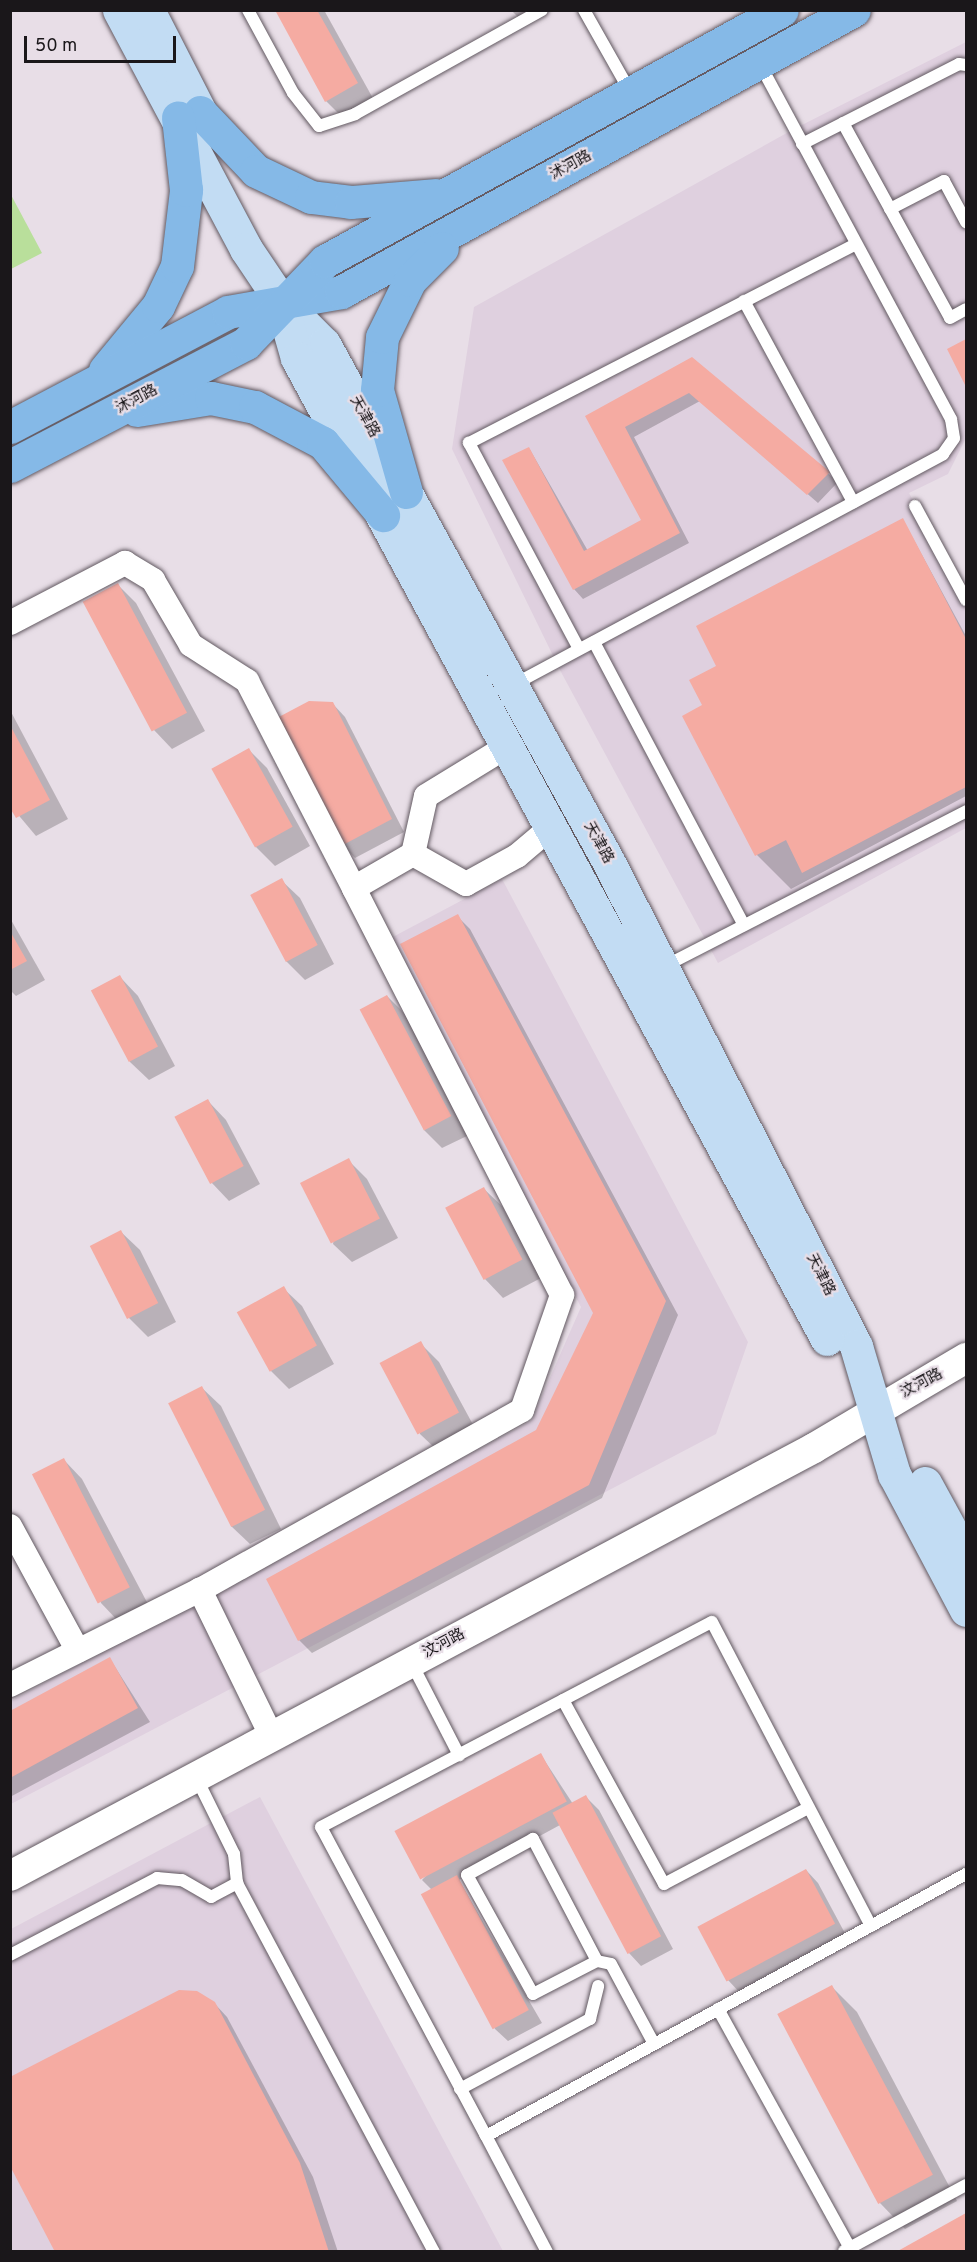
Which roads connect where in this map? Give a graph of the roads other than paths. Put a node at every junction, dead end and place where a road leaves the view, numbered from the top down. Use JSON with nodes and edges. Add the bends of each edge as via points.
{"nodes":[{"id":1,"x":119,"y":10,"type":"edge"},
{"id":2,"x":148,"y":10,"type":"edge"},
{"id":3,"x":248,"y":10,"type":"edge"},
{"id":4,"x":542,"y":10,"type":"edge"},
{"id":5,"x":584,"y":10,"type":"edge"},
{"id":6,"x":782,"y":10,"type":"edge"},
{"id":7,"x":854,"y":10,"type":"edge"},
{"id":8,"x":759,"y":63,"type":"junction"},
{"id":9,"x":966,"y":65,"type":"edge"},
{"id":10,"x":631,"y":93,"type":"junction"},
{"id":11,"x":189,"y":114,"type":"junction"},
{"id":12,"x":843,"y":123,"type":"junction"},
{"id":13,"x":802,"y":144,"type":"junction"},
{"id":14,"x":447,"y":194,"type":"junction"},
{"id":15,"x":890,"y":209,"type":"junction"},
{"id":16,"x":966,"y":222,"type":"edge"},
{"id":17,"x":466,"y":224,"type":"junction"},
{"id":18,"x":856,"y":244,"type":"junction"},
{"id":19,"x":281,"y":300,"type":"junction"},
{"id":20,"x":744,"y":301,"type":"junction"},
{"id":21,"x":966,"y":309,"type":"edge"},
{"id":22,"x":94,"y":383,"type":"junction"},
{"id":23,"x":108,"y":415,"type":"junction"},
{"id":24,"x":10,"y":427,"type":"edge"},
{"id":25,"x":10,"y":466,"type":"edge"},
{"id":26,"x":406,"y":492,"type":"junction"},
{"id":27,"x":853,"y":502,"type":"junction"},
{"id":28,"x":915,"y":506,"type":"dead end"},
{"id":29,"x":383,"y":515,"type":"junction"},
{"id":30,"x":966,"y":600,"type":"edge"},
{"id":31,"x":10,"y":622,"type":"edge"},
{"id":32,"x":594,"y":642,"type":"junction"},
{"id":33,"x":579,"y":649,"type":"junction"},
{"id":34,"x":512,"y":686,"type":"junction"},
{"id":35,"x":506,"y":747,"type":"junction"},
{"id":36,"x":966,"y":811,"type":"edge"},
{"id":37,"x":549,"y":829,"type":"junction"},
{"id":38,"x":413,"y":854,"type":"junction"},
{"id":39,"x":354,"y":888,"type":"junction"},
{"id":40,"x":744,"y":925,"type":"junction"},
{"id":41,"x":664,"y":967,"type":"junction"},
{"id":42,"x":966,"y":1358,"type":"edge"},
{"id":43,"x":966,"y":1371,"type":"edge"},
{"id":44,"x":876,"y":1408,"type":"junction"},
{"id":45,"x":10,"y":1526,"type":"edge"},
{"id":46,"x":966,"y":1558,"type":"edge"},
{"id":47,"x":200,"y":1590,"type":"junction"},
{"id":48,"x":966,"y":1610,"type":"edge"},
{"id":49,"x":78,"y":1651,"type":"junction"},
{"id":50,"x":411,"y":1662,"type":"junction"},
{"id":51,"x":10,"y":1686,"type":"edge"},
{"id":52,"x":563,"y":1700,"type":"junction"},
{"id":53,"x":267,"y":1726,"type":"junction"},
{"id":54,"x":459,"y":1755,"type":"junction"},
{"id":55,"x":196,"y":1777,"type":"junction"},
{"id":56,"x":808,"y":1808,"type":"junction"},
{"id":57,"x":10,"y":1862,"type":"edge"},
{"id":58,"x":966,"y":1874,"type":"edge"},
{"id":59,"x":10,"y":1876,"type":"edge"},
{"id":60,"x":237,"y":1883,"type":"junction"},
{"id":61,"x":871,"y":1926,"type":"junction"},
{"id":62,"x":10,"y":1955,"type":"edge"},
{"id":63,"x":597,"y":1961,"type":"junction"},
{"id":64,"x":598,"y":1986,"type":"dead end"},
{"id":65,"x":718,"y":2008,"type":"junction"},
{"id":66,"x":654,"y":2044,"type":"junction"},
{"id":67,"x":460,"y":2089,"type":"junction"},
{"id":68,"x":486,"y":2136,"type":"junction"},
{"id":69,"x":966,"y":2185,"type":"edge"},
{"id":70,"x":846,"y":2250,"type":"edge"},
{"id":71,"x":434,"y":2252,"type":"edge"},
{"id":72,"x":547,"y":2252,"type":"edge"}],
"edges":[{"from":1,"to":11,"type":"main road","name":"天津路"},
{"from":2,"to":11,"type":"main road","name":"天津路"},
{"from":3,"to":4,"type":"lane","via":[[292,93],[319,126],[355,114]]},
{"from":5,"to":10,"type":"lane"},
{"from":6,"to":10,"type":"main road","name":"沭河路"},
{"from":7,"to":8,"type":"main road","name":"沭河路"},
{"from":8,"to":13,"type":"lane"},
{"from":8,"to":17,"type":"main road","name":"沭河路"},
{"from":9,"to":12,"type":"lane","via":[[959,64]]},
{"from":10,"to":14,"type":"main road","name":"沭河路"},
{"from":11,"to":14,"type":"main road","via":[[256,171],[311,197],[351,202]]},
{"from":11,"to":19,"type":"main road","name":"天津路","via":[[266,238]]},
{"from":11,"to":22,"type":"main road","via":[[177,266],[158,306]]},
{"from":12,"to":13,"type":"lane"},
{"from":12,"to":15,"type":"lane"},
{"from":13,"to":18,"type":"lane"},
{"from":14,"to":19,"type":"main road","name":"沭河路","via":[[325,261]]},
{"from":15,"to":16,"type":"lane","via":[[944,181]]},
{"from":15,"to":21,"type":"lane","via":[[950,318]]},
{"from":17,"to":19,"type":"main road","name":"沭河路","via":[[341,292]]},
{"from":17,"to":26,"type":"main road","via":[[411,280],[382,337],[377,390]]},
{"from":18,"to":20,"type":"lane"},
{"from":18,"to":27,"type":"lane","via":[[951,419],[954,438],[942,454]]},
{"from":19,"to":22,"type":"main road","name":"沭河路","via":[[228,312]]},
{"from":19,"to":23,"type":"main road","name":"沭河路","via":[[246,343]]},
{"from":19,"to":26,"type":"main road","name":"天津路","via":[[324,344]]},
{"from":19,"to":29,"type":"main road","name":"天津路","via":[[297,358]]},
{"from":20,"to":27,"type":"lane"},
{"from":20,"to":33,"type":"lane","via":[[470,443]]},
{"from":22,"to":24,"type":"main road","name":"沭河路"},
{"from":23,"to":25,"type":"main road","name":"沭河路"},
{"from":23,"to":29,"type":"main road","via":[[211,398],[255,407],[323,443]]},
{"from":26,"to":34,"type":"main road","name":"天津路"},
{"from":27,"to":32,"type":"lane"},
{"from":28,"to":30,"type":"lane"},
{"from":29,"to":35,"type":"main road","name":"天津路"},
{"from":31,"to":39,"type":"street","via":[[124,563],[153,580],[191,645],[247,681]]},
{"from":32,"to":33,"type":"lane"},
{"from":32,"to":40,"type":"lane"},
{"from":33,"to":34,"type":"lane"},
{"from":34,"to":41,"type":"main road","name":"天津路"},
{"from":35,"to":37,"type":"main road","name":"天津路"},
{"from":35,"to":38,"type":"street","via":[[426,796]]},
{"from":36,"to":40,"type":"lane"},
{"from":37,"to":38,"type":"street","via":[[517,856],[466,884]]},
{"from":37,"to":44,"type":"main road","name":"天津路","via":[[836,1356]]},
{"from":38,"to":39,"type":"street"},
{"from":39,"to":47,"type":"street","via":[[562,1295],[522,1410]]},
{"from":40,"to":41,"type":"lane"},
{"from":41,"to":44,"type":"main road","name":"天津路","via":[[856,1346]]},
{"from":42,"to":44,"type":"street","name":"汶河路"},
{"from":43,"to":44,"type":"street","name":"汶河路","via":[[938,1389]]},
{"from":44,"to":46,"type":"main road","name":"天津路"},
{"from":44,"to":48,"type":"main road","name":"天津路","via":[[894,1474]]},
{"from":44,"to":50,"type":"street","name":"汶河路","via":[[814,1448]]},
{"from":44,"to":53,"type":"street","name":"汶河路","via":[[807,1436]]},
{"from":45,"to":49,"type":"street"},
{"from":47,"to":49,"type":"street"},
{"from":47,"to":53,"type":"street"},
{"from":49,"to":51,"type":"street"},
{"from":50,"to":54,"type":"lane"},
{"from":50,"to":55,"type":"street","name":"汶河路"},
{"from":52,"to":54,"type":"lane"},
{"from":52,"to":56,"type":"lane","via":[[664,1884]]},
{"from":52,"to":56,"type":"lane","via":[[712,1622]]},
{"from":53,"to":57,"type":"street","name":"汶河路"},
{"from":54,"to":67,"type":"lane","via":[[321,1827]]},
{"from":55,"to":59,"type":"street","name":"汶河路"},
{"from":55,"to":60,"type":"lane","via":[[234,1854]]},
{"from":56,"to":61,"type":"lane"},
{"from":58,"to":61,"type":"lane"},
{"from":60,"to":62,"type":"lane","via":[[211,1897],[182,1880],[157,1878]]},
{"from":60,"to":71,"type":"lane"},
{"from":61,"to":65,"type":"lane"},
{"from":63,"to":63,"type":"lane","via":[[533,1839],[467,1875],[533,1994]]},
{"from":63,"to":66,"type":"lane","via":[[611,1964]]},
{"from":64,"to":67,"type":"lane","via":[[590,2019]]},
{"from":65,"to":66,"type":"lane"},
{"from":65,"to":70,"type":"lane"},
{"from":66,"to":68,"type":"lane"},
{"from":67,"to":68,"type":"lane"},
{"from":68,"to":72,"type":"lane"},
{"from":69,"to":70,"type":"lane"}]}
